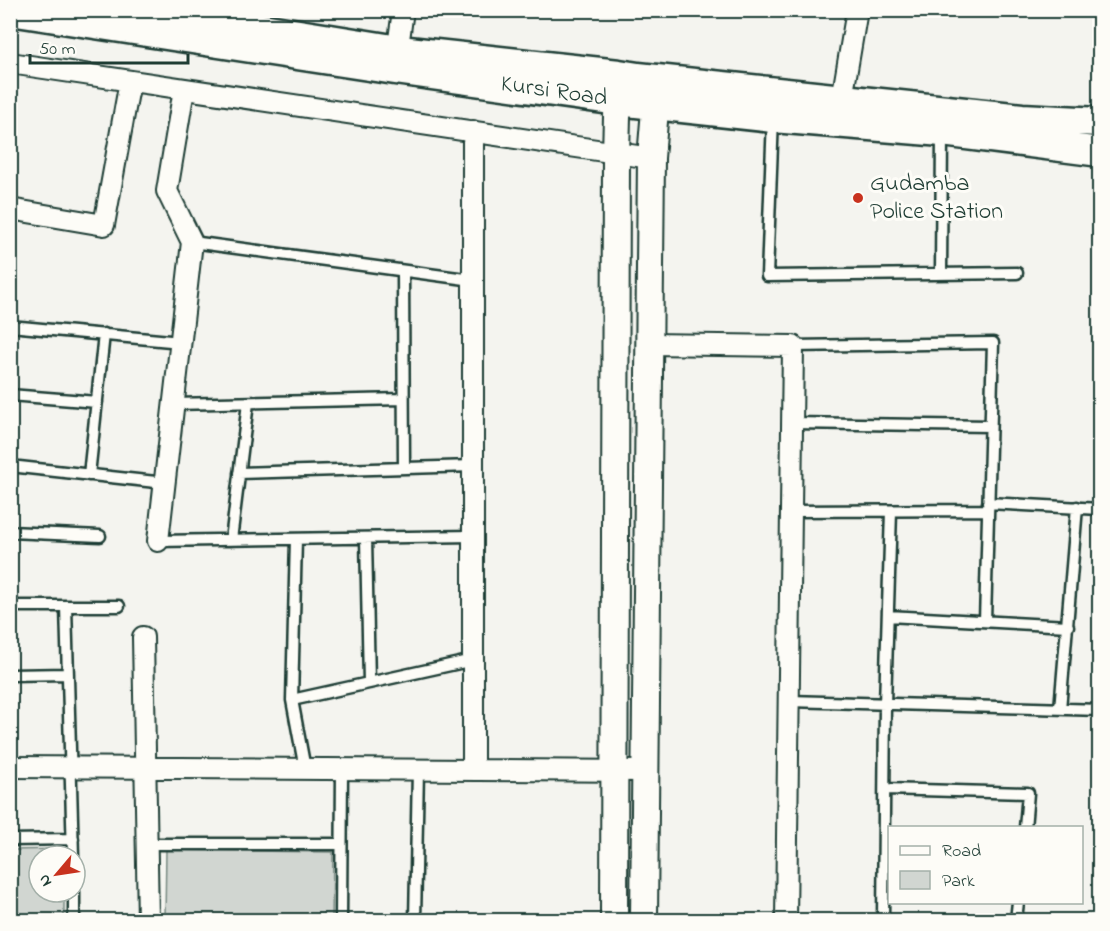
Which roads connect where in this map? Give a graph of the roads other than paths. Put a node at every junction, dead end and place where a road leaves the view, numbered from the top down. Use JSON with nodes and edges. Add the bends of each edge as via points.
{"nodes":[{"id":1,"x":148,"y":10,"type":"edge"},
{"id":2,"x":403,"y":10,"type":"edge"},
{"id":3,"x":857,"y":10,"type":"edge"},
{"id":4,"x":10,"y":11,"type":"edge"},
{"id":5,"x":250,"y":18,"type":"edge"},
{"id":6,"x":397,"y":60,"type":"junction"},
{"id":7,"x":10,"y":63,"type":"edge"},
{"id":8,"x":130,"y":81,"type":"junction"},
{"id":9,"x":618,"y":87,"type":"junction"},
{"id":10,"x":184,"y":89,"type":"junction"},
{"id":11,"x":656,"y":92,"type":"junction"},
{"id":12,"x":838,"y":111,"type":"junction"},
{"id":13,"x":773,"y":118,"type":"junction"},
{"id":14,"x":1100,"y":122,"type":"edge"},
{"id":15,"x":473,"y":131,"type":"junction"},
{"id":16,"x":942,"y":132,"type":"junction"},
{"id":17,"x":1100,"y":152,"type":"edge"},
{"id":18,"x":616,"y":153,"type":"junction"},
{"id":19,"x":651,"y":158,"type":"junction"},
{"id":20,"x":10,"y":209,"type":"edge"},
{"id":21,"x":192,"y":242,"type":"junction"},
{"id":22,"x":403,"y":271,"type":"junction"},
{"id":23,"x":1017,"y":273,"type":"dead end"},
{"id":24,"x":941,"y":274,"type":"junction"},
{"id":25,"x":473,"y":280,"type":"junction"},
{"id":26,"x":10,"y":326,"type":"edge"},
{"id":27,"x":104,"y":334,"type":"junction"},
{"id":28,"x":181,"y":342,"type":"junction"},
{"id":29,"x":649,"y":344,"type":"junction"},
{"id":30,"x":793,"y":346,"type":"junction"},
{"id":31,"x":10,"y":394,"type":"edge"},
{"id":32,"x":403,"y":399,"type":"junction"},
{"id":33,"x":96,"y":402,"type":"junction"},
{"id":34,"x":248,"y":403,"type":"junction"},
{"id":35,"x":174,"y":404,"type":"junction"},
{"id":36,"x":792,"y":423,"type":"junction"},
{"id":37,"x":990,"y":426,"type":"junction"},
{"id":38,"x":10,"y":466,"type":"edge"},
{"id":39,"x":473,"y":466,"type":"junction"},
{"id":40,"x":404,"y":468,"type":"junction"},
{"id":41,"x":239,"y":473,"type":"junction"},
{"id":42,"x":89,"y":475,"type":"junction"},
{"id":43,"x":165,"y":483,"type":"junction"},
{"id":44,"x":988,"y":507,"type":"junction"},
{"id":45,"x":1077,"y":507,"type":"junction"},
{"id":46,"x":1100,"y":508,"type":"edge"},
{"id":47,"x":891,"y":510,"type":"junction"},
{"id":48,"x":791,"y":511,"type":"junction"},
{"id":49,"x":10,"y":532,"type":"edge"},
{"id":50,"x":100,"y":536,"type":"dead end"},
{"id":51,"x":473,"y":536,"type":"junction"},
{"id":52,"x":366,"y":538,"type":"junction"},
{"id":53,"x":296,"y":539,"type":"junction"},
{"id":54,"x":231,"y":540,"type":"junction"},
{"id":55,"x":158,"y":541,"type":"joint"},
{"id":56,"x":10,"y":606,"type":"edge"},
{"id":57,"x":66,"y":606,"type":"junction"},
{"id":58,"x":119,"y":606,"type":"dead end"},
{"id":59,"x":888,"y":616,"type":"junction"},
{"id":60,"x":985,"y":621,"type":"junction"},
{"id":61,"x":1068,"y":626,"type":"junction"},
{"id":62,"x":143,"y":637,"type":"dead end"},
{"id":63,"x":473,"y":660,"type":"junction"},
{"id":64,"x":68,"y":674,"type":"junction"},
{"id":65,"x":10,"y":675,"type":"edge"},
{"id":66,"x":369,"y":683,"type":"junction"},
{"id":67,"x":292,"y":700,"type":"junction"},
{"id":68,"x":789,"y":701,"type":"junction"},
{"id":69,"x":885,"y":704,"type":"junction"},
{"id":70,"x":1060,"y":709,"type":"junction"},
{"id":71,"x":1100,"y":710,"type":"edge"},
{"id":72,"x":10,"y":767,"type":"edge"},
{"id":73,"x":71,"y":768,"type":"junction"},
{"id":74,"x":145,"y":768,"type":"junction"},
{"id":75,"x":305,"y":769,"type":"junction"},
{"id":76,"x":342,"y":769,"type":"junction"},
{"id":77,"x":417,"y":770,"type":"junction"},
{"id":78,"x":473,"y":770,"type":"junction"},
{"id":79,"x":615,"y":771,"type":"junction"},
{"id":80,"x":645,"y":771,"type":"junction"},
{"id":81,"x":885,"y":789,"type":"junction"},
{"id":82,"x":1025,"y":826,"type":"edge"},
{"id":83,"x":73,"y":839,"type":"junction"},
{"id":84,"x":10,"y":840,"type":"edge"},
{"id":85,"x":341,"y":843,"type":"junction"},
{"id":86,"x":73,"y":844,"type":"edge"},
{"id":87,"x":147,"y":844,"type":"junction"},
{"id":88,"x":74,"y":904,"type":"edge"},
{"id":89,"x":1018,"y":904,"type":"edge"},
{"id":90,"x":74,"y":921,"type":"edge"},
{"id":91,"x":148,"y":921,"type":"edge"},
{"id":92,"x":341,"y":921,"type":"edge"},
{"id":93,"x":415,"y":921,"type":"edge"},
{"id":94,"x":614,"y":921,"type":"edge"},
{"id":95,"x":644,"y":921,"type":"edge"},
{"id":96,"x":786,"y":921,"type":"edge"},
{"id":97,"x":883,"y":921,"type":"edge"},
{"id":98,"x":1016,"y":921,"type":"edge"}],
"edges":[{"from":1,"to":5,"type":"main road","name":"Kursi Road"},
{"from":2,"to":6,"type":"street"},
{"from":3,"to":12,"type":"street"},
{"from":4,"to":6,"type":"main road","name":"Kursi Road"},
{"from":5,"to":6,"type":"main road","name":"Kursi Road"},
{"from":6,"to":9,"type":"main road","name":"Kursi Road"},
{"from":7,"to":8,"type":"street"},
{"from":8,"to":10,"type":"street"},
{"from":8,"to":20,"type":"street","via":[[104,225]]},
{"from":9,"to":11,"type":"main road","name":"Kursi Road"},
{"from":9,"to":18,"type":"street"},
{"from":10,"to":15,"type":"street"},
{"from":10,"to":21,"type":"street","via":[[166,191]]},
{"from":11,"to":12,"type":"main road","name":"Kursi Road"},
{"from":11,"to":13,"type":"main road","name":"Kursi Road"},
{"from":11,"to":19,"type":"street"},
{"from":12,"to":13,"type":"main road","name":"Kursi Road"},
{"from":12,"to":14,"type":"main road","name":"Kursi Road"},
{"from":12,"to":16,"type":"main road","name":"Kursi Road"},
{"from":13,"to":24,"type":"lane","via":[[766,276]]},
{"from":15,"to":18,"type":"street"},
{"from":15,"to":25,"type":"street"},
{"from":16,"to":17,"type":"main road","name":"Kursi Road"},
{"from":16,"to":24,"type":"lane"},
{"from":18,"to":19,"type":"street"},
{"from":18,"to":79,"type":"street"},
{"from":19,"to":29,"type":"street"},
{"from":21,"to":22,"type":"lane"},
{"from":21,"to":28,"type":"street"},
{"from":22,"to":25,"type":"lane"},
{"from":22,"to":32,"type":"lane"},
{"from":23,"to":24,"type":"lane"},
{"from":25,"to":39,"type":"street"},
{"from":26,"to":27,"type":"lane"},
{"from":27,"to":28,"type":"lane"},
{"from":27,"to":33,"type":"lane"},
{"from":28,"to":35,"type":"street"},
{"from":29,"to":30,"type":"street"},
{"from":29,"to":80,"type":"street"},
{"from":30,"to":36,"type":"street"},
{"from":30,"to":37,"type":"lane","via":[[993,343]]},
{"from":31,"to":33,"type":"lane"},
{"from":32,"to":34,"type":"lane"},
{"from":32,"to":40,"type":"lane"},
{"from":33,"to":42,"type":"lane"},
{"from":34,"to":35,"type":"lane"},
{"from":34,"to":41,"type":"lane"},
{"from":35,"to":43,"type":"street"},
{"from":36,"to":37,"type":"lane"},
{"from":36,"to":48,"type":"street"},
{"from":37,"to":44,"type":"lane"},
{"from":38,"to":42,"type":"lane"},
{"from":39,"to":40,"type":"lane"},
{"from":39,"to":51,"type":"street"},
{"from":40,"to":41,"type":"lane"},
{"from":41,"to":54,"type":"lane"},
{"from":42,"to":43,"type":"lane"},
{"from":43,"to":55,"type":"street"},
{"from":44,"to":45,"type":"lane"},
{"from":44,"to":47,"type":"lane"},
{"from":44,"to":60,"type":"lane"},
{"from":45,"to":46,"type":"lane"},
{"from":45,"to":61,"type":"lane"},
{"from":47,"to":48,"type":"lane"},
{"from":47,"to":59,"type":"lane"},
{"from":48,"to":68,"type":"street"},
{"from":49,"to":50,"type":"lane"},
{"from":51,"to":52,"type":"lane"},
{"from":51,"to":63,"type":"street"},
{"from":52,"to":53,"type":"lane"},
{"from":52,"to":66,"type":"lane"},
{"from":53,"to":54,"type":"lane"},
{"from":53,"to":67,"type":"lane"},
{"from":54,"to":55,"type":"lane"},
{"from":56,"to":57,"type":"lane"},
{"from":57,"to":58,"type":"lane"},
{"from":57,"to":64,"type":"lane"},
{"from":59,"to":60,"type":"lane"},
{"from":59,"to":69,"type":"lane"},
{"from":60,"to":61,"type":"lane"},
{"from":61,"to":70,"type":"lane"},
{"from":62,"to":74,"type":"street"},
{"from":63,"to":66,"type":"lane"},
{"from":63,"to":78,"type":"street"},
{"from":64,"to":65,"type":"lane"},
{"from":64,"to":73,"type":"lane"},
{"from":66,"to":67,"type":"lane"},
{"from":67,"to":75,"type":"lane"},
{"from":68,"to":69,"type":"lane"},
{"from":68,"to":96,"type":"street"},
{"from":69,"to":70,"type":"lane"},
{"from":69,"to":81,"type":"lane"},
{"from":70,"to":71,"type":"lane"},
{"from":72,"to":73,"type":"street"},
{"from":73,"to":74,"type":"street"},
{"from":73,"to":83,"type":"lane"},
{"from":74,"to":75,"type":"street"},
{"from":74,"to":87,"type":"street"},
{"from":75,"to":76,"type":"street"},
{"from":76,"to":77,"type":"street"},
{"from":76,"to":85,"type":"lane"},
{"from":77,"to":78,"type":"street"},
{"from":77,"to":93,"type":"lane"},
{"from":78,"to":79,"type":"street"},
{"from":79,"to":80,"type":"street"},
{"from":79,"to":94,"type":"street"},
{"from":80,"to":95,"type":"street"},
{"from":81,"to":82,"type":"lane","via":[[1028,793]]},
{"from":81,"to":97,"type":"lane"},
{"from":83,"to":84,"type":"lane"},
{"from":83,"to":86,"type":"lane"},
{"from":85,"to":87,"type":"lane"},
{"from":85,"to":92,"type":"lane"},
{"from":87,"to":91,"type":"street"},
{"from":88,"to":90,"type":"lane"},
{"from":89,"to":98,"type":"lane"}]}
